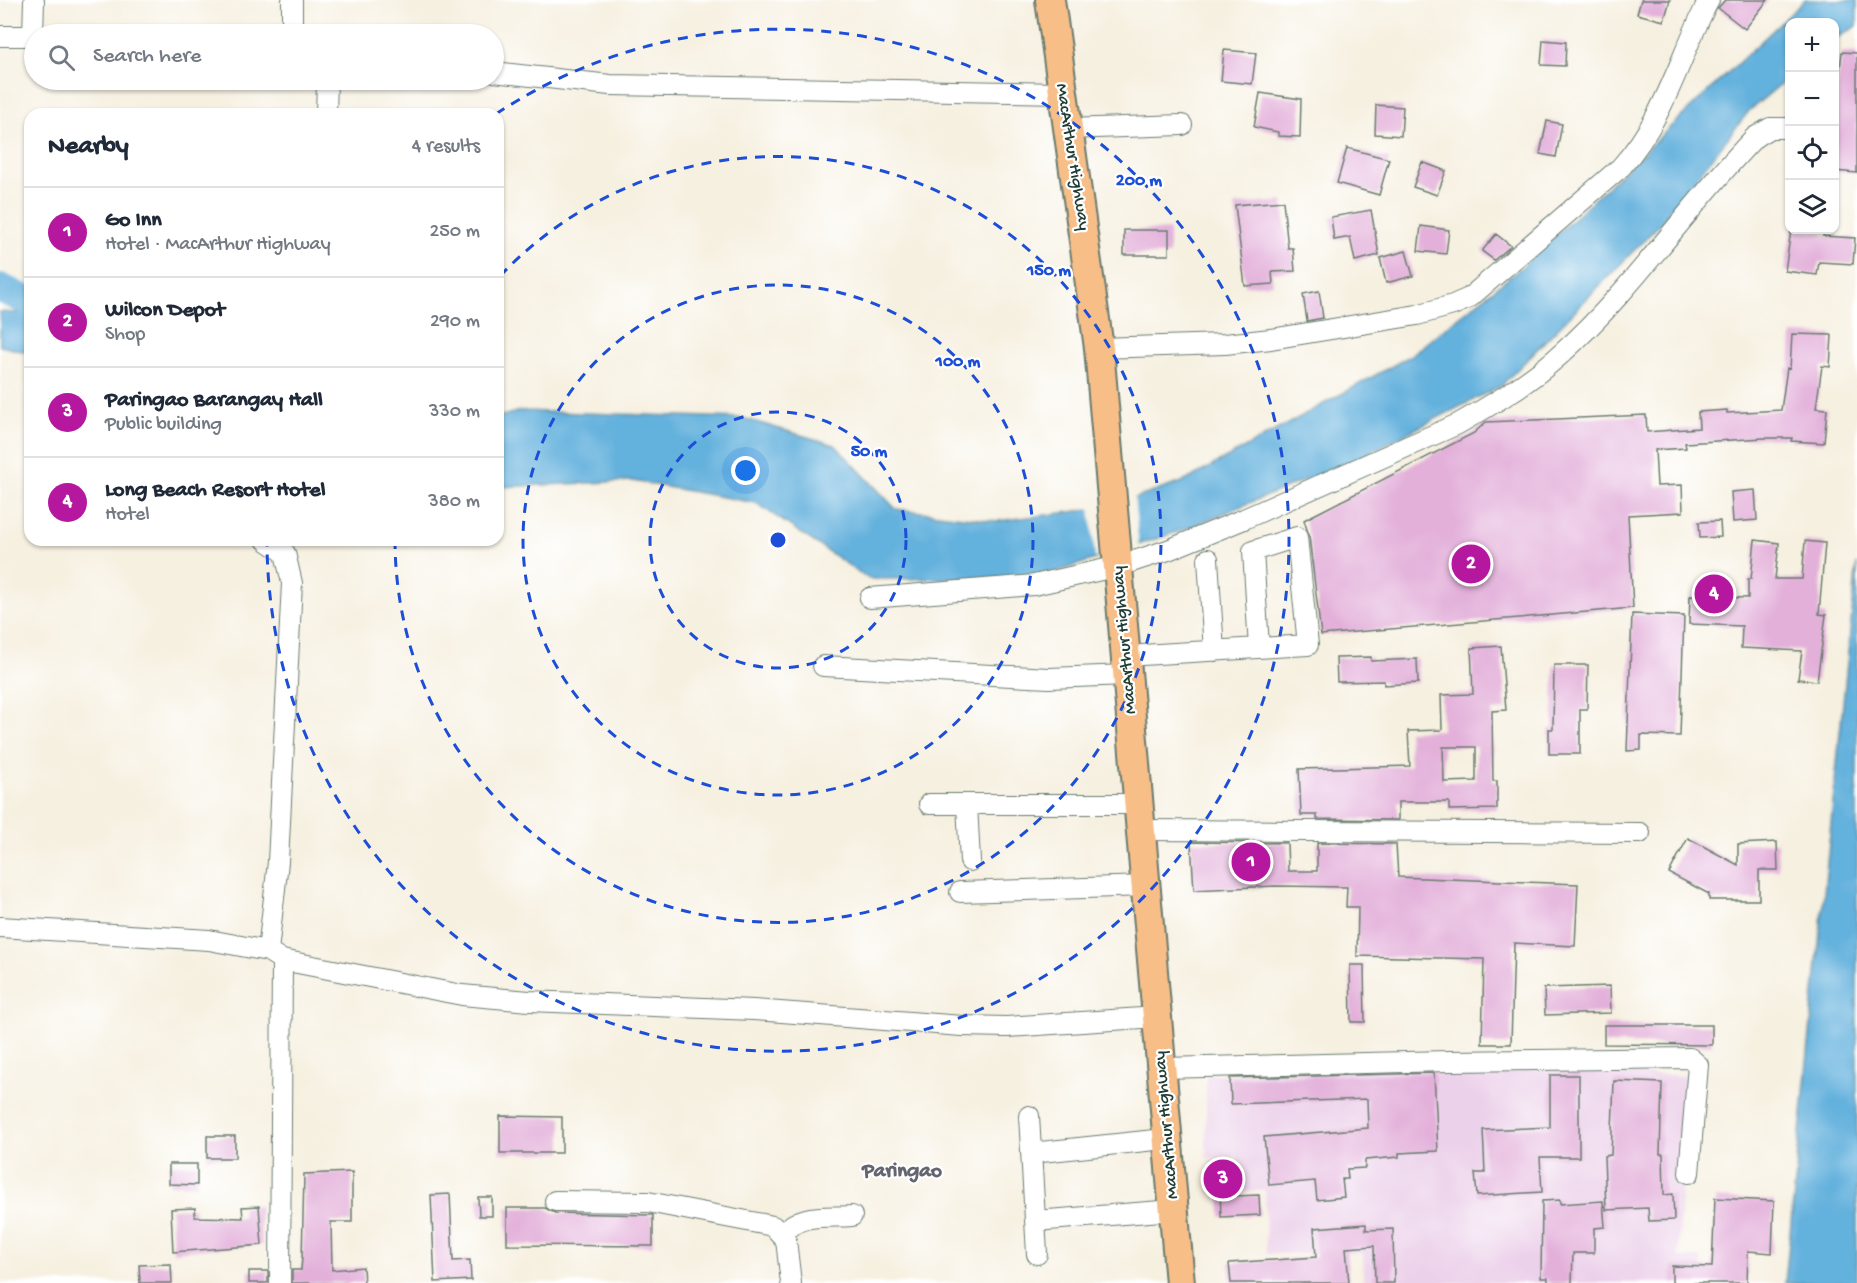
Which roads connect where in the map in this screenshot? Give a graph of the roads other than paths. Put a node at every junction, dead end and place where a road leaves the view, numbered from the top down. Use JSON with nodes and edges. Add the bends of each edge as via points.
{"nodes":[{"id":1,"x":34,"y":0,"type":"edge"},
{"id":2,"x":292,"y":0,"type":"edge"},
{"id":3,"x":1050,"y":0,"type":"edge"},
{"id":4,"x":1709,"y":0,"type":"edge"},
{"id":5,"x":34,"y":24,"type":"edge"},
{"id":6,"x":291,"y":24,"type":"edge"},
{"id":7,"x":0,"y":36,"type":"edge"},
{"id":8,"x":24,"y":36,"type":"edge"},
{"id":9,"x":504,"y":73,"type":"edge"},
{"id":10,"x":327,"y":90,"type":"edge"},
{"id":11,"x":1062,"y":93,"type":"junction"},
{"id":12,"x":326,"y":108,"type":"edge"},
{"id":13,"x":1182,"y":125,"type":"dead end"},
{"id":14,"x":1785,"y":128,"type":"edge"},
{"id":15,"x":1068,"y":129,"type":"junction"},
{"id":16,"x":1099,"y":348,"type":"junction"},
{"id":17,"x":274,"y":546,"type":"edge"},
{"id":18,"x":1208,"y":559,"type":"dead end"},
{"id":19,"x":1118,"y":561,"type":"junction"},
{"id":20,"x":870,"y":598,"type":"dead end"},
{"id":21,"x":1259,"y":648,"type":"junction"},
{"id":22,"x":1214,"y":651,"type":"junction"},
{"id":23,"x":823,"y":666,"type":"dead end"},
{"id":24,"x":1126,"y":666,"type":"junction"},
{"id":25,"x":929,"y":804,"type":"dead end"},
{"id":26,"x":967,"y":804,"type":"junction"},
{"id":27,"x":1140,"y":817,"type":"junction"},
{"id":28,"x":1640,"y":833,"type":"dead end"},
{"id":29,"x":970,"y":861,"type":"dead end"},
{"id":30,"x":1146,"y":886,"type":"junction"},
{"id":31,"x":960,"y":892,"type":"dead end"},
{"id":32,"x":0,"y":927,"type":"edge"},
{"id":33,"x":275,"y":955,"type":"junction"},
{"id":34,"x":1157,"y":1017,"type":"junction"},
{"id":35,"x":1162,"y":1068,"type":"junction"},
{"id":36,"x":1029,"y":1116,"type":"dead end"},
{"id":37,"x":1168,"y":1135,"type":"junction"},
{"id":38,"x":1031,"y":1153,"type":"junction"},
{"id":39,"x":1689,"y":1173,"type":"dead end"},
{"id":40,"x":555,"y":1201,"type":"dead end"},
{"id":41,"x":1174,"y":1205,"type":"junction"},
{"id":42,"x":852,"y":1216,"type":"dead end"},
{"id":43,"x":1036,"y":1221,"type":"junction"},
{"id":44,"x":783,"y":1234,"type":"junction"},
{"id":45,"x":1038,"y":1254,"type":"dead end"},
{"id":46,"x":280,"y":1283,"type":"edge"},
{"id":47,"x":791,"y":1283,"type":"edge"},
{"id":48,"x":1176,"y":1283,"type":"edge"},
{"id":49,"x":1180,"y":1283,"type":"edge"}],
"edges":[{"from":1,"to":5,"type":"street"},
{"from":2,"to":6,"type":"street"},
{"from":3,"to":11,"type":"highway","name":"MacArthur Highway"},
{"from":4,"to":16,"type":"street","via":[[1654,124],[1636,150],[1469,298],[1417,315],[1271,339]]},
{"from":7,"to":8,"type":"street"},
{"from":9,"to":11,"type":"street","via":[[610,85]]},
{"from":10,"to":12,"type":"street"},
{"from":11,"to":15,"type":"highway","name":"MacArthur Highway"},
{"from":13,"to":15,"type":"street"},
{"from":14,"to":19,"type":"street","via":[[1770,128],[1755,137],[1595,321],[1559,356],[1487,408],[1244,519],[1168,550]]},
{"from":15,"to":16,"type":"highway","name":"MacArthur Highway"},
{"from":16,"to":19,"type":"highway","name":"MacArthur Highway"},
{"from":17,"to":33,"type":"street","via":[[285,554],[292,582]]},
{"from":18,"to":22,"type":"street"},
{"from":19,"to":20,"type":"street","via":[[1034,585]]},
{"from":19,"to":24,"type":"highway","name":"MacArthur Highway"},
{"from":21,"to":21,"type":"street","via":[[1308,645],[1297,537],[1253,551]]},
{"from":21,"to":22,"type":"street"},
{"from":22,"to":24,"type":"street"},
{"from":23,"to":24,"type":"street","via":[[1049,678]]},
{"from":24,"to":27,"type":"highway","name":"MacArthur Highway"},
{"from":25,"to":26,"type":"street"},
{"from":26,"to":27,"type":"street"},
{"from":26,"to":29,"type":"street"},
{"from":27,"to":28,"type":"street"},
{"from":27,"to":30,"type":"highway","name":"MacArthur Highway"},
{"from":30,"to":31,"type":"street"},
{"from":30,"to":34,"type":"highway","name":"MacArthur Highway"},
{"from":32,"to":33,"type":"street","via":[[209,940]]},
{"from":33,"to":34,"type":"street","via":[[462,995],[529,1001],[695,1007],[985,1027]]},
{"from":33,"to":46,"type":"street"},
{"from":34,"to":35,"type":"highway","name":"MacArthur Highway"},
{"from":35,"to":37,"type":"highway","name":"MacArthur Highway"},
{"from":35,"to":39,"type":"street","via":[[1690,1058],[1698,1065]]},
{"from":36,"to":38,"type":"street"},
{"from":37,"to":38,"type":"street","via":[[1155,1140]]},
{"from":37,"to":41,"type":"highway","name":"MacArthur Highway"},
{"from":38,"to":43,"type":"street"},
{"from":40,"to":44,"type":"street","via":[[648,1202],[752,1221],[773,1226]]},
{"from":41,"to":43,"type":"street","via":[[1161,1211]]},
{"from":41,"to":49,"type":"highway","name":"MacArthur Highway"},
{"from":42,"to":44,"type":"street","via":[[799,1219]]},
{"from":43,"to":45,"type":"street"},
{"from":44,"to":47,"type":"street","via":[[791,1264]]},
{"from":48,"to":49,"type":"street"}]}
